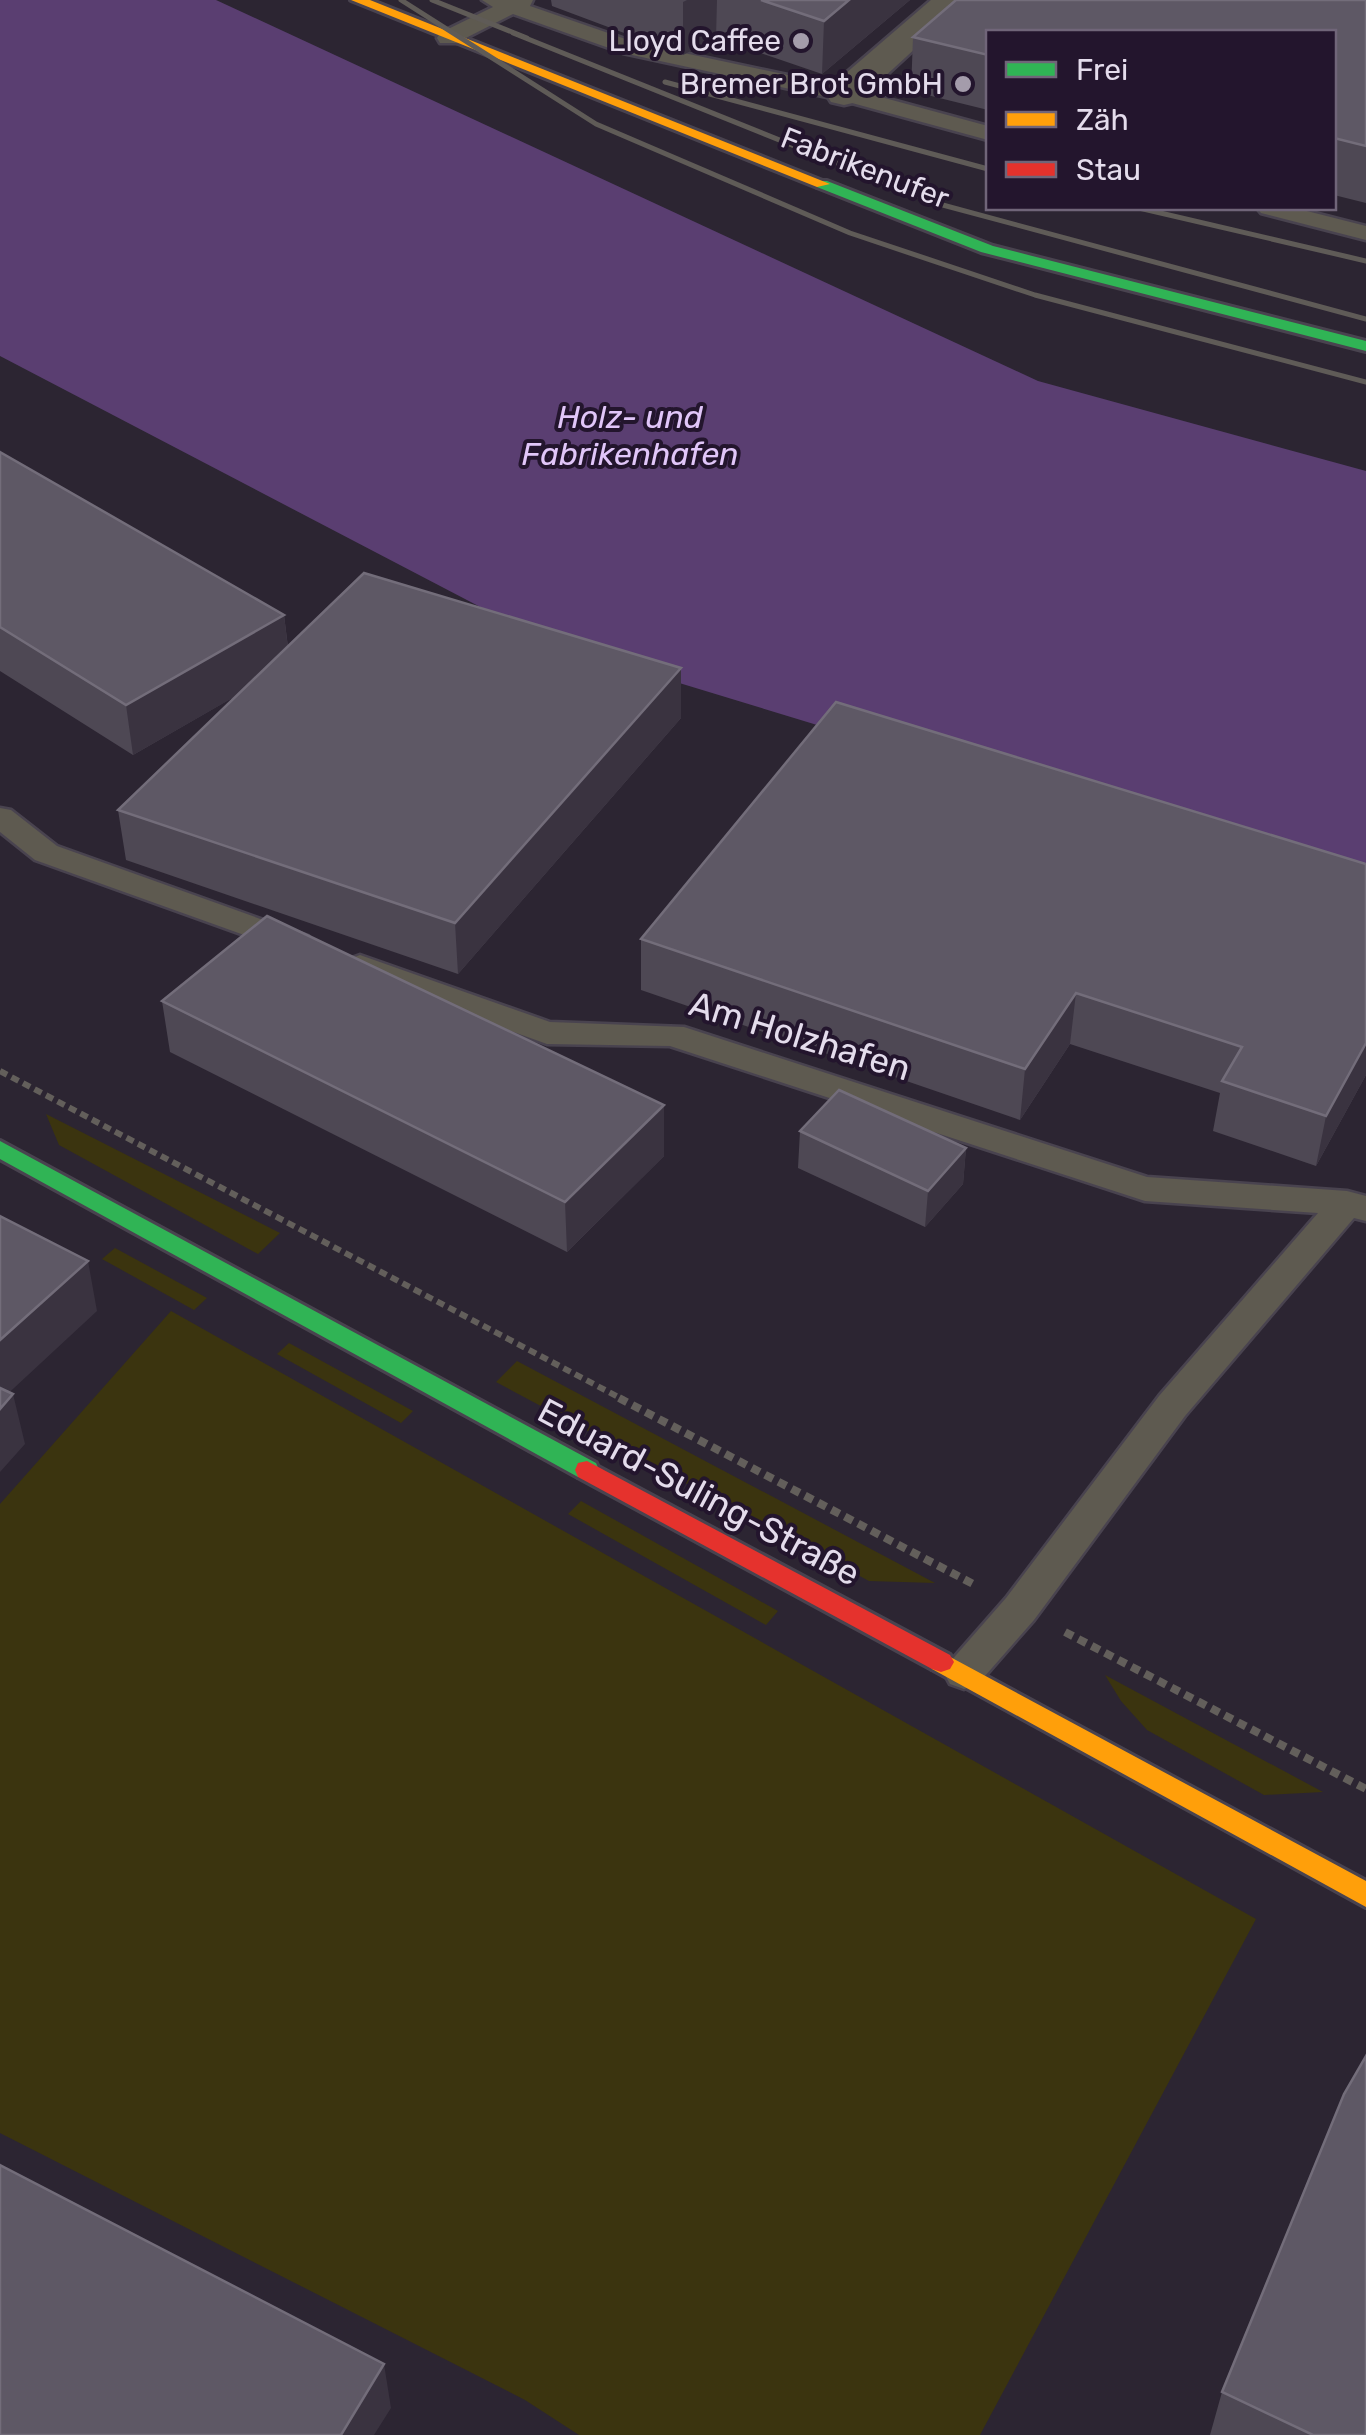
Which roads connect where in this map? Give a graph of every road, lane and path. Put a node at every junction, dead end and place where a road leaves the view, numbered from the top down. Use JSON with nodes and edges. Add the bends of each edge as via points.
{"nodes":[{"id":1,"x":358,"y":0,"type":"edge"},
{"id":2,"x":951,"y":0,"type":"edge"},
{"id":3,"x":510,"y":2,"type":"edge"},
{"id":4,"x":448,"y":38,"type":"junction"},
{"id":5,"x":844,"y":94,"type":"junction"},
{"id":6,"x":986,"y":132,"type":"edge"},
{"id":7,"x":1277,"y":210,"type":"edge"},
{"id":8,"x":1366,"y":233,"type":"edge"},
{"id":9,"x":1366,"y":346,"type":"edge"},
{"id":10,"x":0,"y":817,"type":"edge"},
{"id":11,"x":0,"y":1070,"type":"edge"},
{"id":12,"x":0,"y":1149,"type":"edge"},
{"id":13,"x":1356,"y":1206,"type":"edge"},
{"id":14,"x":1020,"y":1609,"type":"junction"},
{"id":15,"x":964,"y":1673,"type":"junction"},
{"id":16,"x":1366,"y":1789,"type":"edge"},
{"id":17,"x":1366,"y":1895,"type":"edge"}],
"edges":[{"from":1,"to":4,"type":"street","name":"Fabrikenufer"},
{"from":2,"to":5,"type":"street"},
{"from":3,"to":4,"type":"lane"},
{"from":3,"to":5,"type":"lane","name":"Fabrikenufer","via":[[631,48]]},
{"from":4,"to":9,"type":"street","name":"Fabrikenufer","via":[[987,249]]},
{"from":5,"to":6,"type":"lane","name":"Fabrikenufer"},
{"from":7,"to":8,"type":"lane"},
{"from":10,"to":13,"type":"lane","name":"Am Holzhafen","via":[[46,853],[547,1032],[672,1034],[1144,1189]]},
{"from":11,"to":14,"type":"path"},
{"from":12,"to":15,"type":"street","name":"Eduard-Suling-Straße"},
{"from":13,"to":14,"type":"lane","via":[[1172,1406]]},
{"from":14,"to":15,"type":"lane"},
{"from":14,"to":16,"type":"path"},
{"from":15,"to":17,"type":"street","name":"Eduard-Suling-Straße"}]}
